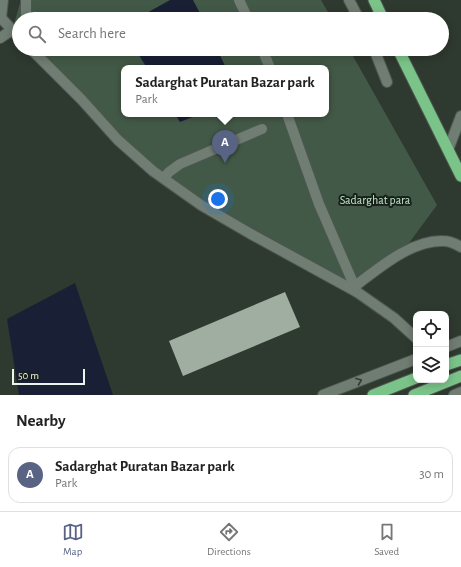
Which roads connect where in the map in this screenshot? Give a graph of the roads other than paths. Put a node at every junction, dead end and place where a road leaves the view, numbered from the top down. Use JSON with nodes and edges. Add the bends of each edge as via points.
{"nodes":[{"id":1,"x":2,"y":0,"type":"edge"},
{"id":2,"x":26,"y":0,"type":"edge"},
{"id":3,"x":239,"y":0,"type":"edge"},
{"id":4,"x":349,"y":0,"type":"edge"},
{"id":5,"x":374,"y":0,"type":"edge"},
{"id":6,"x":26,"y":12,"type":"edge"},
{"id":7,"x":245,"y":12,"type":"edge"},
{"id":8,"x":355,"y":12,"type":"edge"},
{"id":9,"x":380,"y":12,"type":"edge"},
{"id":10,"x":0,"y":18,"type":"edge"},
{"id":11,"x":12,"y":29,"type":"edge"},
{"id":12,"x":12,"y":34,"type":"edge"},
{"id":13,"x":0,"y":38,"type":"edge"},
{"id":14,"x":38,"y":56,"type":"edge"},
{"id":15,"x":377,"y":56,"type":"edge"},
{"id":16,"x":401,"y":56,"type":"edge"},
{"id":17,"x":388,"y":82,"type":"dead end"},
{"id":18,"x":461,"y":116,"type":"edge"},
{"id":19,"x":288,"y":117,"type":"edge"},
{"id":20,"x":262,"y":129,"type":"dead end"},
{"id":21,"x":448,"y":150,"type":"junction"},
{"id":22,"x":458,"y":163,"type":"edge"},
{"id":23,"x":461,"y":176,"type":"edge"},
{"id":24,"x":164,"y":178,"type":"junction"},
{"id":25,"x":461,"y":247,"type":"edge"},
{"id":26,"x":356,"y":289,"type":"junction"},
{"id":27,"x":413,"y":335,"type":"edge"},
{"id":28,"x":461,"y":341,"type":"edge"},
{"id":29,"x":449,"y":346,"type":"edge"},
{"id":30,"x":413,"y":360,"type":"edge"},
{"id":31,"x":461,"y":360,"type":"edge"},
{"id":32,"x":449,"y":365,"type":"edge"},
{"id":33,"x":457,"y":378,"type":"edge"},
{"id":34,"x":413,"y":379,"type":"edge"},
{"id":35,"x":461,"y":392,"type":"edge"},
{"id":36,"x":323,"y":395,"type":"edge"},
{"id":37,"x":373,"y":395,"type":"edge"},
{"id":38,"x":414,"y":395,"type":"edge"},
{"id":39,"x":454,"y":395,"type":"edge"}],
"edges":[{"from":1,"to":10,"type":"street"},
{"from":2,"to":6,"type":"street"},
{"from":3,"to":7,"type":"street"},
{"from":4,"to":8,"type":"street"},
{"from":5,"to":9,"type":"highway"},
{"from":10,"to":11,"type":"street"},
{"from":12,"to":13,"type":"street"},
{"from":14,"to":24,"type":"street","via":[[118,140]]},
{"from":15,"to":17,"type":"street"},
{"from":16,"to":21,"type":"highway"},
{"from":18,"to":21,"type":"street"},
{"from":19,"to":26,"type":"street","via":[[319,204]]},
{"from":20,"to":24,"type":"street","via":[[180,164]]},
{"from":21,"to":22,"type":"highway"},
{"from":22,"to":23,"type":"highway"},
{"from":24,"to":26,"type":"street","via":[[226,220]]},
{"from":25,"to":26,"type":"street","via":[[445,241],[434,241],[418,246],[395,256]]},
{"from":26,"to":27,"type":"street"},
{"from":28,"to":29,"type":"street"},
{"from":36,"to":30,"type":"street","one_way":true},
{"from":31,"to":32,"type":"highway"},
{"from":33,"to":38,"type":"highway"},
{"from":34,"to":37,"type":"highway"},
{"from":35,"to":39,"type":"street"}]}
